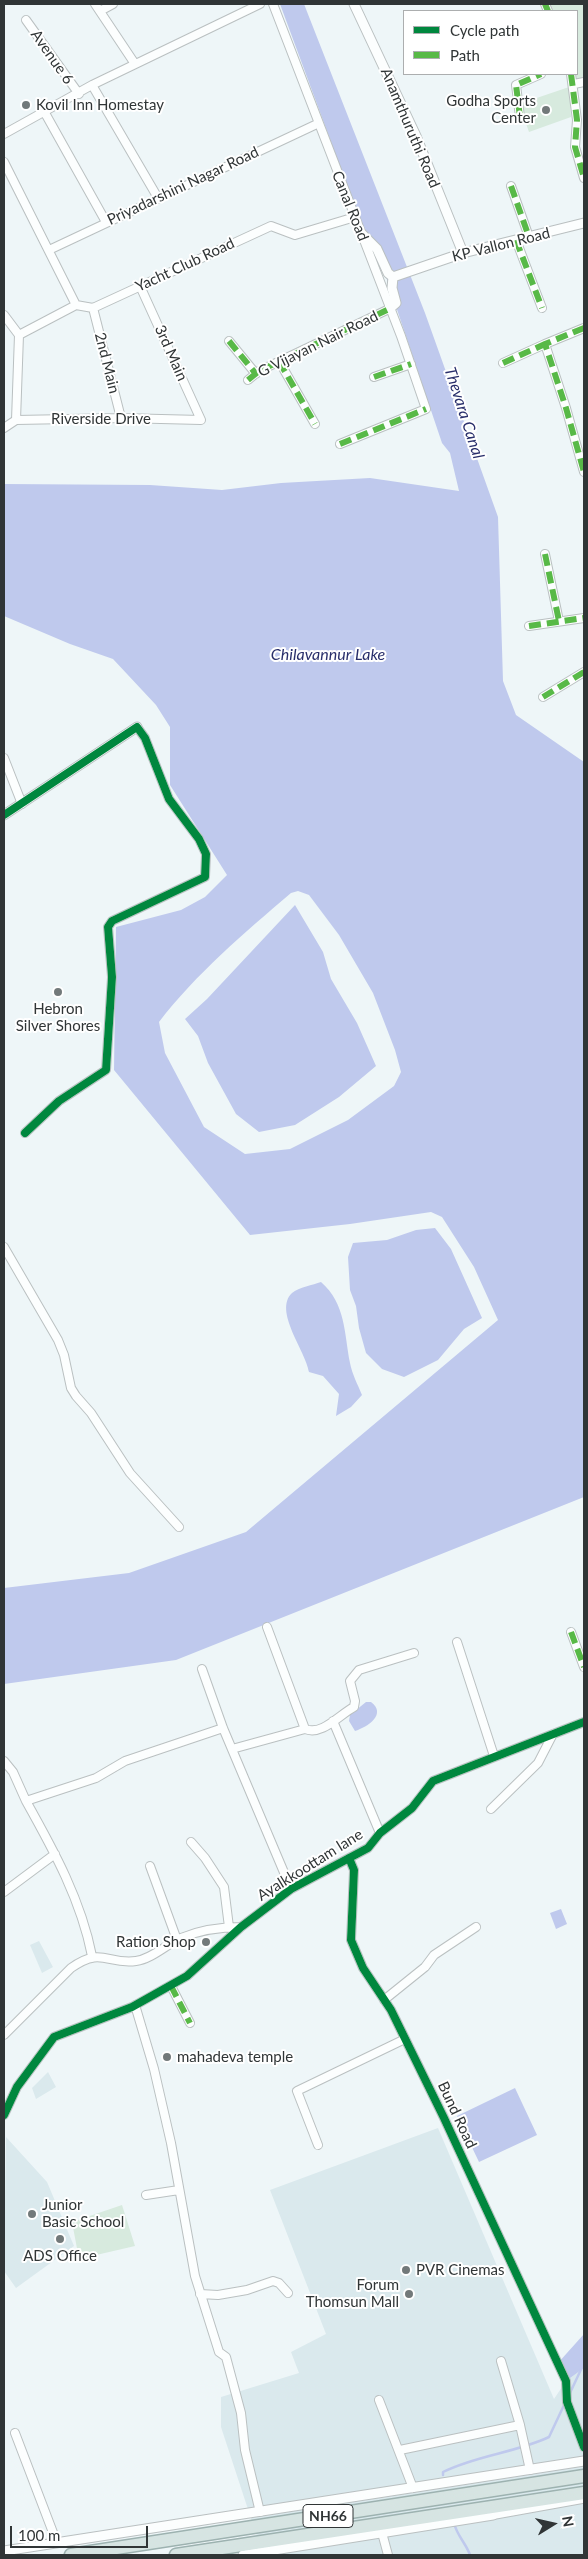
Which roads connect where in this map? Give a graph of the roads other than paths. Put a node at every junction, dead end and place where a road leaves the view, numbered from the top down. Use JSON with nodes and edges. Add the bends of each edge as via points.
{"nodes":[{"id":1,"x":95,"y":4,"type":"edge"},
{"id":2,"x":113,"y":4,"type":"edge"},
{"id":3,"x":260,"y":4,"type":"edge"},
{"id":4,"x":273,"y":4,"type":"edge"},
{"id":5,"x":354,"y":4,"type":"edge"},
{"id":6,"x":100,"y":11,"type":"junction"},
{"id":7,"x":26,"y":20,"type":"dead end"},
{"id":8,"x":135,"y":64,"type":"junction"},
{"id":9,"x":539,"y":75,"type":"edge"},
{"id":10,"x":571,"y":75,"type":"edge"},
{"id":11,"x":584,"y":82,"type":"edge"},
{"id":12,"x":574,"y":84,"type":"junction"},
{"id":13,"x":92,"y":86,"type":"junction"},
{"id":14,"x":79,"y":94,"type":"junction"},
{"id":15,"x":45,"y":113,"type":"junction"},
{"id":16,"x":520,"y":118,"type":"dead end"},
{"id":17,"x":580,"y":119,"type":"edge"},
{"id":18,"x":317,"y":124,"type":"junction"},
{"id":19,"x":4,"y":134,"type":"edge"},
{"id":20,"x":4,"y":162,"type":"edge"},
{"id":21,"x":584,"y":178,"type":"edge"},
{"id":22,"x":510,"y":186,"type":"dead end"},
{"id":23,"x":158,"y":198,"type":"junction"},
{"id":24,"x":355,"y":217,"type":"junction"},
{"id":25,"x":106,"y":222,"type":"junction"},
{"id":26,"x":584,"y":223,"type":"edge"},
{"id":27,"x":361,"y":234,"type":"junction"},
{"id":28,"x":529,"y":237,"type":"junction"},
{"id":29,"x":516,"y":240,"type":"junction"},
{"id":30,"x":49,"y":250,"type":"junction"},
{"id":31,"x":463,"y":253,"type":"junction"},
{"id":32,"x":394,"y":277,"type":"junction"},
{"id":33,"x":140,"y":286,"type":"junction"},
{"id":34,"x":76,"y":305,"type":"junction"},
{"id":35,"x":93,"y":308,"type":"junction"},
{"id":36,"x":542,"y":308,"type":"dead end"},
{"id":37,"x":389,"y":309,"type":"junction"},
{"id":38,"x":4,"y":315,"type":"edge"},
{"id":39,"x":584,"y":328,"type":"edge"},
{"id":40,"x":19,"y":334,"type":"junction"},
{"id":41,"x":229,"y":341,"type":"dead end"},
{"id":42,"x":545,"y":344,"type":"junction"},
{"id":43,"x":279,"y":361,"type":"junction"},
{"id":44,"x":502,"y":363,"type":"dead end"},
{"id":45,"x":411,"y":364,"type":"junction"},
{"id":46,"x":256,"y":374,"type":"junction"},
{"id":47,"x":374,"y":377,"type":"dead end"},
{"id":48,"x":248,"y":380,"type":"dead end"},
{"id":49,"x":121,"y":418,"type":"junction"},
{"id":50,"x":16,"y":420,"type":"junction"},
{"id":51,"x":201,"y":420,"type":"joint"},
{"id":52,"x":315,"y":424,"type":"dead end"},
{"id":53,"x":4,"y":428,"type":"edge"},
{"id":54,"x":340,"y":444,"type":"dead end"},
{"id":55,"x":584,"y":472,"type":"edge"},
{"id":56,"x":545,"y":554,"type":"dead end"},
{"id":57,"x":584,"y":618,"type":"edge"},
{"id":58,"x":559,"y":621,"type":"junction"},
{"id":59,"x":529,"y":626,"type":"dead end"},
{"id":60,"x":584,"y":672,"type":"edge"},
{"id":61,"x":543,"y":696,"type":"dead end"},
{"id":62,"x":137,"y":726,"type":"joint"},
{"id":63,"x":4,"y":758,"type":"edge"},
{"id":64,"x":22,"y":804,"type":"junction"},
{"id":65,"x":4,"y":815,"type":"edge"},
{"id":66,"x":25,"y":1132,"type":"dead end"},
{"id":67,"x":4,"y":1247,"type":"edge"},
{"id":68,"x":179,"y":1527,"type":"dead end"},
{"id":69,"x":267,"y":1627,"type":"dead end"},
{"id":70,"x":570,"y":1632,"type":"dead end"},
{"id":71,"x":457,"y":1642,"type":"dead end"},
{"id":72,"x":414,"y":1653,"type":"dead end"},
{"id":73,"x":584,"y":1667,"type":"edge"},
{"id":74,"x":202,"y":1669,"type":"dead end"},
{"id":75,"x":333,"y":1721,"type":"junction"},
{"id":76,"x":584,"y":1722,"type":"edge"},
{"id":77,"x":223,"y":1728,"type":"junction"},
{"id":78,"x":305,"y":1729,"type":"junction"},
{"id":79,"x":553,"y":1734,"type":"junction"},
{"id":80,"x":232,"y":1749,"type":"junction"},
{"id":81,"x":494,"y":1756,"type":"junction"},
{"id":82,"x":4,"y":1761,"type":"edge"},
{"id":83,"x":26,"y":1801,"type":"junction"},
{"id":84,"x":491,"y":1809,"type":"dead end"},
{"id":85,"x":380,"y":1833,"type":"junction"},
{"id":86,"x":191,"y":1842,"type":"dead end"},
{"id":87,"x":55,"y":1854,"type":"junction"},
{"id":88,"x":349,"y":1858,"type":"junction"},
{"id":89,"x":150,"y":1866,"type":"dead end"},
{"id":90,"x":291,"y":1889,"type":"junction"},
{"id":91,"x":4,"y":1892,"type":"edge"},
{"id":92,"x":241,"y":1926,"type":"junction"},
{"id":93,"x":476,"y":1926,"type":"dead end"},
{"id":94,"x":229,"y":1927,"type":"junction"},
{"id":95,"x":176,"y":1940,"type":"junction"},
{"id":96,"x":92,"y":1956,"type":"junction"},
{"id":97,"x":171,"y":1986,"type":"junction"},
{"id":98,"x":384,"y":2000,"type":"junction"},
{"id":99,"x":135,"y":2005,"type":"junction"},
{"id":100,"x":190,"y":2023,"type":"dead end"},
{"id":101,"x":4,"y":2035,"type":"edge"},
{"id":102,"x":405,"y":2039,"type":"junction"},
{"id":103,"x":4,"y":2115,"type":"edge"},
{"id":104,"x":318,"y":2145,"type":"dead end"},
{"id":105,"x":179,"y":2190,"type":"junction"},
{"id":106,"x":146,"y":2195,"type":"dead end"},
{"id":107,"x":288,"y":2293,"type":"dead end"},
{"id":108,"x":200,"y":2294,"type":"junction"},
{"id":109,"x":501,"y":2361,"type":"dead end"},
{"id":110,"x":379,"y":2400,"type":"dead end"},
{"id":111,"x":520,"y":2425,"type":"junction"},
{"id":112,"x":15,"y":2433,"type":"dead end"},
{"id":113,"x":584,"y":2447,"type":"edge"},
{"id":114,"x":400,"y":2450,"type":"junction"},
{"id":115,"x":584,"y":2462,"type":"edge"},
{"id":116,"x":530,"y":2470,"type":"junction"},
{"id":117,"x":584,"y":2476,"type":"edge"},
{"id":118,"x":413,"y":2488,"type":"junction"},
{"id":119,"x":584,"y":2493,"type":"edge"},
{"id":120,"x":584,"y":2499,"type":"edge"},
{"id":121,"x":260,"y":2512,"type":"junction"},
{"id":122,"x":493,"y":2515,"type":"joint"},
{"id":123,"x":381,"y":2528,"type":"junction"},
{"id":124,"x":57,"y":2543,"type":"junction"},
{"id":125,"x":4,"y":2551,"type":"edge"},
{"id":126,"x":272,"y":2554,"type":"edge"},
{"id":127,"x":71,"y":2555,"type":"edge"},
{"id":128,"x":176,"y":2555,"type":"edge"},
{"id":129,"x":243,"y":2555,"type":"edge"},
{"id":130,"x":388,"y":2555,"type":"edge"}],
"edges":[{"from":1,"to":6,"type":"street"},
{"from":2,"to":6,"type":"street"},
{"from":3,"to":8,"type":"street"},
{"from":4,"to":18,"type":"street","name":"Canal Road"},
{"from":5,"to":31,"type":"street","name":"Anamthuruthi Road","via":[[416,136]]},
{"from":6,"to":8,"type":"street"},
{"from":7,"to":14,"type":"street","name":"Avenue 6"},
{"from":8,"to":13,"type":"street"},
{"from":9,"to":16,"type":"street","via":[[516,85]]},
{"from":10,"to":12,"type":"street"},
{"from":11,"to":12,"type":"street"},
{"from":12,"to":17,"type":"street"},
{"from":13,"to":14,"type":"street"},
{"from":13,"to":23,"type":"street"},
{"from":14,"to":15,"type":"street"},
{"from":15,"to":19,"type":"street"},
{"from":15,"to":25,"type":"street"},
{"from":17,"to":21,"type":"street","via":[[575,147]]},
{"from":18,"to":23,"type":"street","name":"Priyadarshini Nagar Road"},
{"from":18,"to":24,"type":"street","name":"Canal Road"},
{"from":20,"to":30,"type":"street"},
{"from":22,"to":28,"type":"street"},
{"from":23,"to":25,"type":"street","name":"Priyadarshini Nagar Road"},
{"from":24,"to":27,"type":"street","name":"Canal Road"},
{"from":24,"to":33,"type":"street","name":"Yacht Club Road","via":[[295,235],[271,226]]},
{"from":25,"to":30,"type":"street","name":"Priyadarshini Nagar Road"},
{"from":26,"to":28,"type":"street","name":"KP Vallon Road"},
{"from":27,"to":32,"type":"street","via":[[377,249],[388,274]]},
{"from":27,"to":37,"type":"street","name":"Canal Road"},
{"from":28,"to":29,"type":"street","name":"KP Vallon Road"},
{"from":29,"to":31,"type":"street","name":"KP Vallon Road"},
{"from":29,"to":36,"type":"street"},
{"from":30,"to":34,"type":"street"},
{"from":31,"to":32,"type":"street","name":"KP Vallon Road"},
{"from":32,"to":37,"type":"street","via":[[392,288],[396,303]]},
{"from":33,"to":35,"type":"street","name":"Yacht Club Road"},
{"from":33,"to":51,"type":"street","name":"3rd Main"},
{"from":34,"to":35,"type":"street"},
{"from":34,"to":40,"type":"street"},
{"from":35,"to":49,"type":"street","name":"2nd Main"},
{"from":37,"to":43,"type":"street","name":"G Vijayan Nair Road"},
{"from":37,"to":45,"type":"street","name":"Canal Road"},
{"from":38,"to":40,"type":"street"},
{"from":39,"to":42,"type":"street"},
{"from":40,"to":50,"type":"street"},
{"from":41,"to":46,"type":"street"},
{"from":42,"to":44,"type":"street"},
{"from":42,"to":55,"type":"street"},
{"from":43,"to":46,"type":"street","name":"G Vijayan Nair Road"},
{"from":43,"to":52,"type":"street"},
{"from":45,"to":47,"type":"street"},
{"from":45,"to":54,"type":"street","name":"Canal Road","via":[[426,409]]},
{"from":46,"to":48,"type":"street","name":"G Vijayan Nair Road"},
{"from":49,"to":50,"type":"street","name":"Riverside Drive"},
{"from":49,"to":51,"type":"street","name":"Riverside Drive"},
{"from":50,"to":53,"type":"street"},
{"from":56,"to":58,"type":"street"},
{"from":57,"to":58,"type":"street"},
{"from":58,"to":59,"type":"street"},
{"from":60,"to":61,"type":"street"},
{"from":62,"to":64,"type":"street"},
{"from":62,"to":66,"type":"street","via":[[145,738],[169,799],[199,839],[206,854],[205,877],[112,921],[108,927],[112,978],[106,1070],[59,1100]]},
{"from":63,"to":64,"type":"street"},
{"from":64,"to":65,"type":"street"},
{"from":67,"to":68,"type":"street","via":[[58,1340],[71,1388],[130,1473]]},
{"from":69,"to":78,"type":"street"},
{"from":70,"to":73,"type":"street"},
{"from":71,"to":81,"type":"street"},
{"from":72,"to":75,"type":"street","via":[[354,1674],[350,1681],[354,1707]]},
{"from":74,"to":77,"type":"street"},
{"from":75,"to":78,"type":"street","via":[[328,1726],[310,1731]]},
{"from":75,"to":85,"type":"street"},
{"from":76,"to":79,"type":"street","name":"Ayalkkoottam lane"},
{"from":77,"to":80,"type":"street"},
{"from":77,"to":83,"type":"street","via":[[125,1761],[96,1778]]},
{"from":78,"to":80,"type":"street"},
{"from":79,"to":81,"type":"street","name":"Ayalkkoottam lane"},
{"from":79,"to":84,"type":"street","via":[[538,1763]]},
{"from":80,"to":90,"type":"street"},
{"from":81,"to":85,"type":"street","name":"Ayalkkoottam lane","via":[[433,1781],[412,1808]]},
{"from":82,"to":83,"type":"street","via":[[13,1772]]},
{"from":83,"to":87,"type":"street"},
{"from":85,"to":88,"type":"street","name":"Ayalkkoottam lane","via":[[368,1848]]},
{"from":86,"to":94,"type":"street","via":[[224,1887]]},
{"from":87,"to":91,"type":"street"},
{"from":87,"to":96,"type":"street","via":[[86,1927]]},
{"from":88,"to":90,"type":"street","name":"Ayalkkoottam lane"},
{"from":88,"to":98,"type":"street","name":"Bund Road","via":[[354,1870],[351,1940],[363,1968]]},
{"from":89,"to":95,"type":"street"},
{"from":90,"to":92,"type":"street","name":"Ayalkkoottam lane"},
{"from":92,"to":94,"type":"street"},
{"from":92,"to":97,"type":"street","name":"Ayalkkoottam lane","via":[[198,1968]]},
{"from":93,"to":98,"type":"street","via":[[434,1955],[425,1967]]},
{"from":94,"to":95,"type":"street"},
{"from":95,"to":96,"type":"street","via":[[139,1961]]},
{"from":96,"to":101,"type":"street","via":[[71,1968]]},
{"from":97,"to":99,"type":"street","name":"Ayalkkoottam lane"},
{"from":97,"to":100,"type":"street"},
{"from":98,"to":102,"type":"street","name":"Bund Road"},
{"from":99,"to":103,"type":"street","name":"Ayalkkoottam lane","via":[[54,2037],[17,2087]]},
{"from":99,"to":105,"type":"street","via":[[154,2069]]},
{"from":102,"to":104,"type":"street","via":[[297,2090]]},
{"from":102,"to":113,"type":"street","name":"Bund Road","via":[[566,2385],[568,2402]]},
{"from":105,"to":106,"type":"street"},
{"from":105,"to":108,"type":"street"},
{"from":107,"to":108,"type":"street","via":[[273,2281],[247,2290],[218,2295]]},
{"from":108,"to":121,"type":"street","via":[[219,2352],[226,2357]]},
{"from":109,"to":111,"type":"street"},
{"from":110,"to":114,"type":"street"},
{"from":111,"to":114,"type":"street"},
{"from":111,"to":116,"type":"street"},
{"from":112,"to":124,"type":"street"},
{"from":114,"to":118,"type":"street"},
{"from":115,"to":116,"type":"street"},
{"from":116,"to":118,"type":"street"},
{"from":117,"to":127,"type":"highway","number":"NH66"},
{"from":118,"to":121,"type":"street"},
{"from":119,"to":123,"type":"highway","number":"NH66"},
{"from":120,"to":122,"type":"street"},
{"from":121,"to":124,"type":"street"},
{"from":122,"to":123,"type":"street"},
{"from":123,"to":126,"type":"street"},
{"from":123,"to":128,"type":"highway","number":"NH66"},
{"from":123,"to":130,"type":"street"},
{"from":124,"to":125,"type":"street"},
{"from":126,"to":129,"type":"street"}]}
